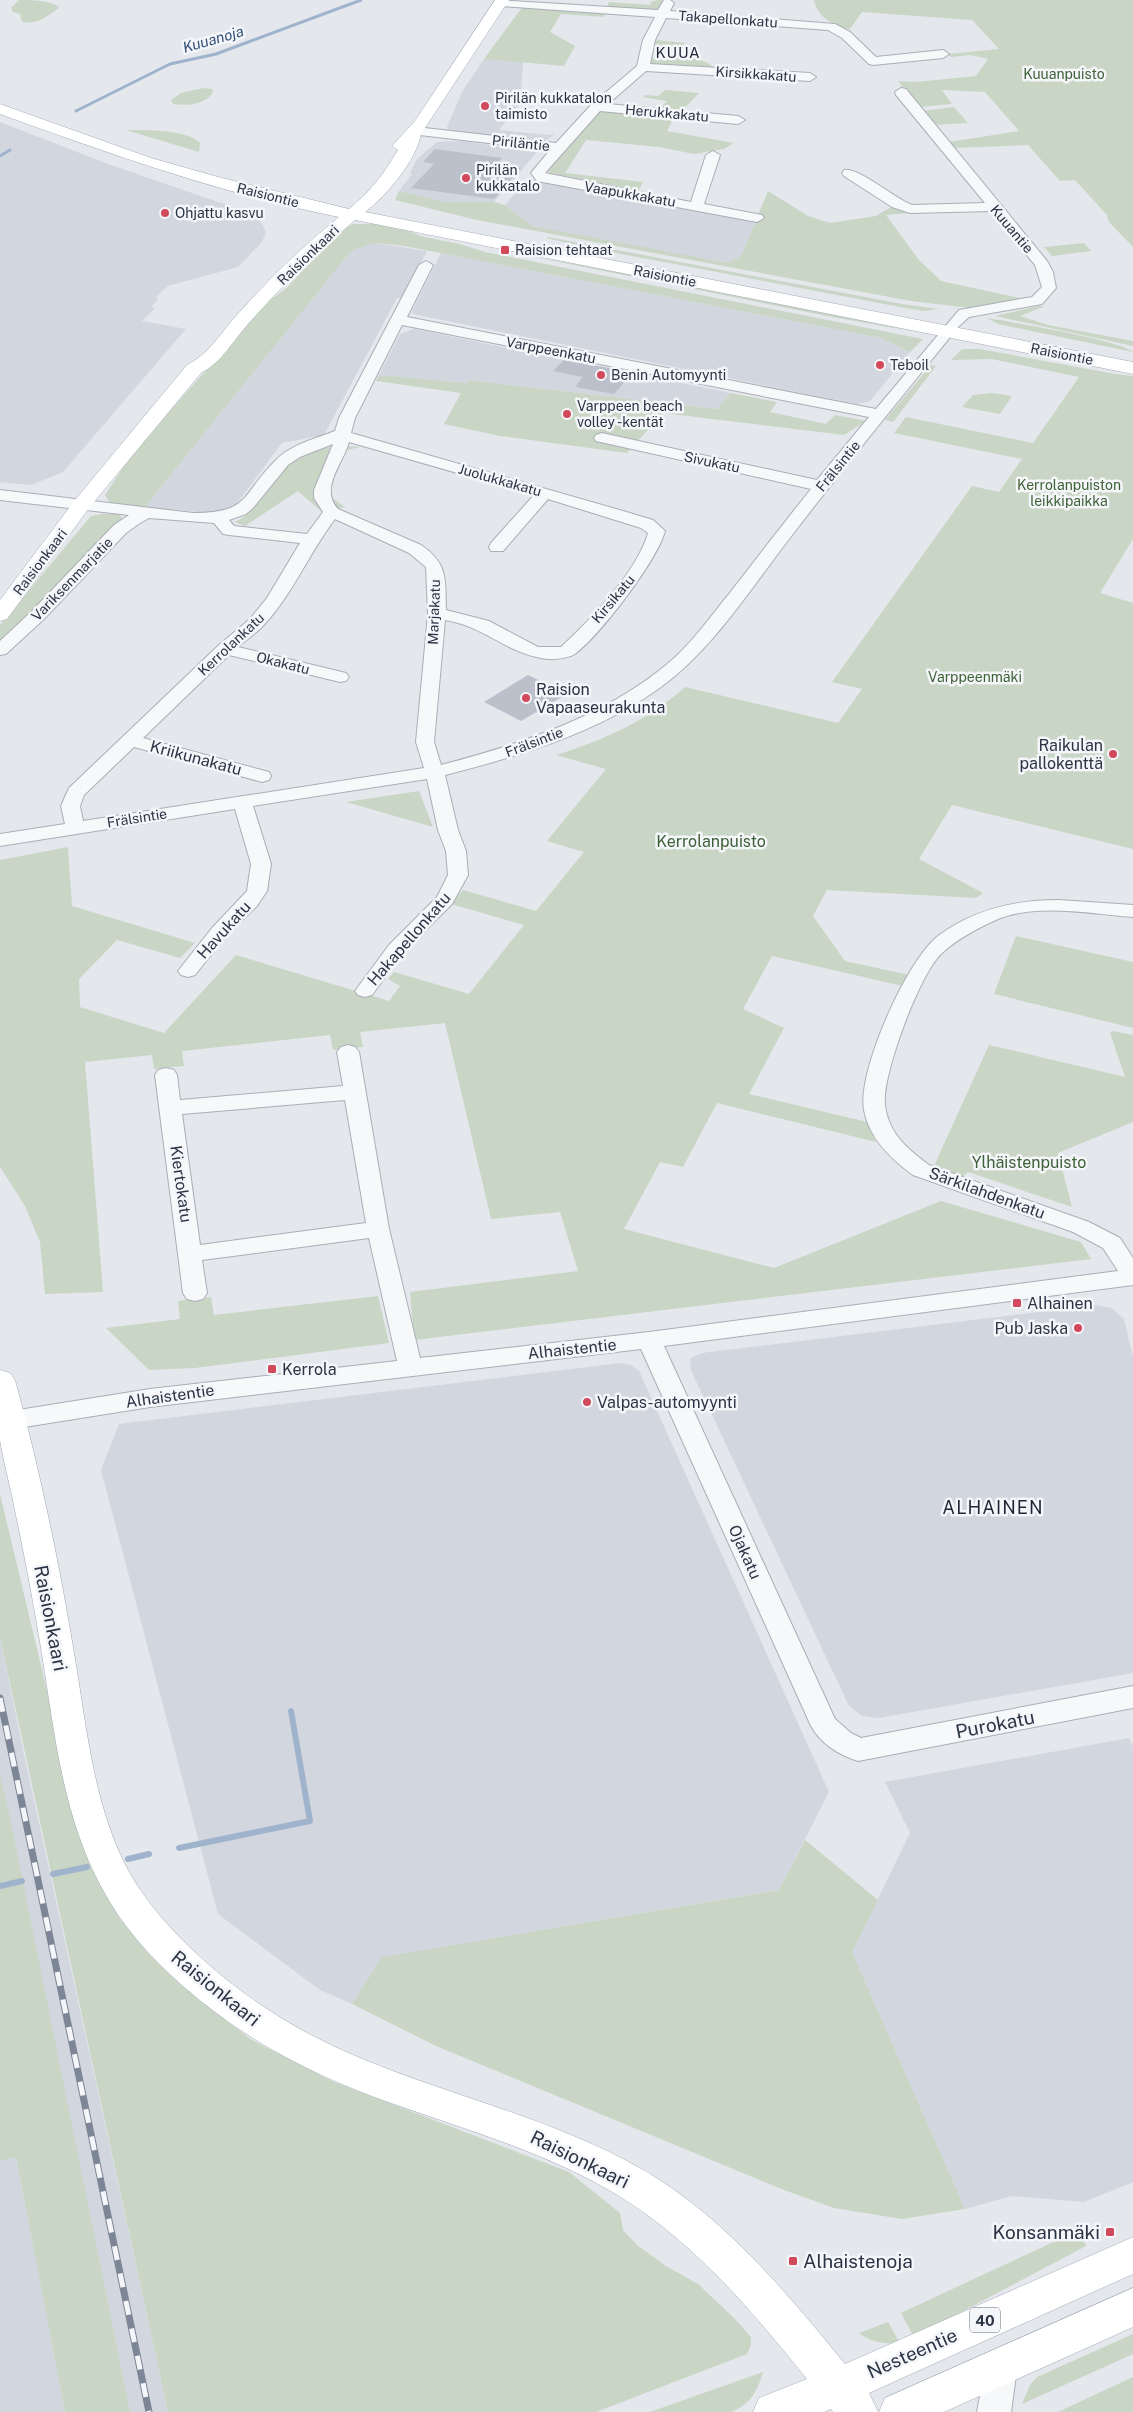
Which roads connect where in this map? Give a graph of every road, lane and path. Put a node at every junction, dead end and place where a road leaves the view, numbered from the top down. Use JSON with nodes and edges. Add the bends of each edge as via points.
{"nodes":[{"id":1,"x":669,"y":0,"type":"edge"},
{"id":2,"x":502,"y":1,"type":"edge"},
{"id":3,"x":661,"y":14,"type":"junction"},
{"id":4,"x":943,"y":54,"type":"dead end"},
{"id":5,"x":643,"y":67,"type":"junction"},
{"id":6,"x":810,"y":77,"type":"dead end"},
{"id":7,"x":901,"y":92,"type":"dead end"},
{"id":8,"x":0,"y":98,"type":"edge"},
{"id":9,"x":597,"y":107,"type":"junction"},
{"id":10,"x":0,"y":109,"type":"edge"},
{"id":11,"x":738,"y":120,"type":"dead end"},
{"id":12,"x":414,"y":132,"type":"junction"},
{"id":13,"x":559,"y":147,"type":"junction"},
{"id":14,"x":713,"y":155,"type":"dead end"},
{"id":15,"x":849,"y":173,"type":"dead end"},
{"id":16,"x":696,"y":206,"type":"junction"},
{"id":17,"x":993,"y":206,"type":"junction"},
{"id":18,"x":347,"y":209,"type":"junction"},
{"id":19,"x":756,"y":218,"type":"dead end"},
{"id":20,"x":426,"y":265,"type":"dead end"},
{"id":21,"x":399,"y":320,"type":"junction"},
{"id":22,"x":950,"y":327,"type":"junction"},
{"id":23,"x":1133,"y":356,"type":"edge"},
{"id":24,"x":1133,"y":368,"type":"edge"},
{"id":25,"x":879,"y":414,"type":"junction"},
{"id":26,"x":340,"y":435,"type":"junction"},
{"id":27,"x":602,"y":438,"type":"dead end"},
{"id":28,"x":821,"y":486,"type":"junction"},
{"id":29,"x":545,"y":493,"type":"junction"},
{"id":30,"x":0,"y":495,"type":"edge"},
{"id":31,"x":82,"y":504,"type":"junction"},
{"id":32,"x":148,"y":512,"type":"junction"},
{"id":33,"x":332,"y":512,"type":"junction"},
{"id":34,"x":219,"y":518,"type":"junction"},
{"id":35,"x":657,"y":531,"type":"joint"},
{"id":36,"x":311,"y":539,"type":"junction"},
{"id":37,"x":497,"y":547,"type":"dead end"},
{"id":38,"x":437,"y":614,"type":"junction"},
{"id":39,"x":0,"y":615,"type":"edge"},
{"id":40,"x":225,"y":649,"type":"junction"},
{"id":41,"x":0,"y":650,"type":"edge"},
{"id":42,"x":340,"y":677,"type":"dead end"},
{"id":43,"x":129,"y":740,"type":"junction"},
{"id":44,"x":434,"y":772,"type":"junction"},
{"id":45,"x":262,"y":776,"type":"dead end"},
{"id":46,"x":242,"y":801,"type":"junction"},
{"id":47,"x":76,"y":828,"type":"junction"},
{"id":48,"x":0,"y":840,"type":"edge"},
{"id":49,"x":1133,"y":911,"type":"edge"},
{"id":50,"x":188,"y":971,"type":"dead end"},
{"id":51,"x":365,"y":991,"type":"dead end"},
{"id":52,"x":348,"y":1052,"type":"dead end"},
{"id":53,"x":166,"y":1074,"type":"dead end"},
{"id":54,"x":353,"y":1092,"type":"junction"},
{"id":55,"x":171,"y":1108,"type":"junction"},
{"id":56,"x":378,"y":1229,"type":"junction"},
{"id":57,"x":190,"y":1254,"type":"junction"},
{"id":58,"x":1133,"y":1272,"type":"edge"},
{"id":59,"x":1133,"y":1277,"type":"edge"},
{"id":60,"x":195,"y":1293,"type":"dead end"},
{"id":61,"x":649,"y":1340,"type":"junction"},
{"id":62,"x":410,"y":1366,"type":"junction"},
{"id":63,"x":0,"y":1380,"type":"edge"},
{"id":64,"x":11,"y":1416,"type":"junction"},
{"id":65,"x":1133,"y":1697,"type":"edge"},
{"id":66,"x":858,"y":1750,"type":"joint"},
{"id":67,"x":1133,"y":2255,"type":"edge"},
{"id":68,"x":1133,"y":2307,"type":"edge"},
{"id":69,"x":1000,"y":2368,"type":"junction"},
{"id":70,"x":848,"y":2399,"type":"edge"},
{"id":71,"x":773,"y":2412,"type":"edge"},
{"id":72,"x":899,"y":2412,"type":"edge"},
{"id":73,"x":994,"y":2412,"type":"edge"}],
"edges":[{"from":1,"to":3,"type":"street"},
{"from":2,"to":3,"type":"street","name":"Takapellonkatu"},
{"from":2,"to":12,"type":"main road","name":"Raisionkaari"},
{"from":3,"to":4,"type":"street","name":"Takapellonkatu","via":[[831,27],[846,34],[873,61]]},
{"from":3,"to":5,"type":"street","via":[[649,40]]},
{"from":5,"to":6,"type":"street","name":"Kirsikkakatu"},
{"from":5,"to":9,"type":"street","name":"Piriläntie"},
{"from":7,"to":17,"type":"street","name":"Kuuantie"},
{"from":8,"to":18,"type":"main road","name":"Raisiontie","via":[[157,154]]},
{"from":9,"to":11,"type":"street","name":"Herukkakatu"},
{"from":9,"to":13,"type":"street","name":"Piriläntie"},
{"from":10,"to":18,"type":"main road","name":"Raisiontie","via":[[153,164],[212,181]]},
{"from":12,"to":13,"type":"street","name":"Piriläntie"},
{"from":12,"to":18,"type":"main road","name":"Raisionkaari","via":[[410,144],[376,195]]},
{"from":13,"to":16,"type":"street","name":"Vaapukkakatu","via":[[538,173],[542,178]]},
{"from":14,"to":16,"type":"street"},
{"from":15,"to":17,"type":"street","via":[[910,209]]},
{"from":16,"to":19,"type":"street","name":"Vaapukkakatu"},
{"from":17,"to":22,"type":"street","name":"Kuuantie","via":[[1042,264],[1048,288],[1037,301],[964,313]]},
{"from":18,"to":22,"type":"main road","name":"Raisiontie"},
{"from":18,"to":31,"type":"main road","name":"Raisionkaari","via":[[291,250],[225,318],[195,358],[194,369]]},
{"from":20,"to":21,"type":"street"},
{"from":21,"to":25,"type":"street","name":"Varppeenkatu"},
{"from":21,"to":26,"type":"street"},
{"from":22,"to":23,"type":"main road","name":"Raisiontie"},
{"from":22,"to":24,"type":"main road","name":"Raisiontie"},
{"from":22,"to":25,"type":"street","name":"Frälsintie"},
{"from":25,"to":28,"type":"street","name":"Frälsintie"},
{"from":26,"to":29,"type":"street","name":"Juolukkakatu"},
{"from":26,"to":33,"type":"street","via":[[339,450],[321,491],[324,505]]},
{"from":26,"to":34,"type":"street","via":[[288,458],[277,466],[247,505]]},
{"from":27,"to":28,"type":"street","name":"Sivukatu"},
{"from":28,"to":44,"type":"street","name":"Frälsintie","via":[[704,637],[654,684],[595,718],[538,742]]},
{"from":29,"to":35,"type":"street","name":"Juolukkakatu","via":[[634,519]]},
{"from":29,"to":37,"type":"street"},
{"from":30,"to":31,"type":"street"},
{"from":31,"to":32,"type":"street"},
{"from":31,"to":39,"type":"main road","name":"Raisionkaari"},
{"from":32,"to":34,"type":"street"},
{"from":32,"to":41,"type":"street","name":"Variksenmarjatie","via":[[120,529]]},
{"from":33,"to":36,"type":"street","name":"Kerrolankatu"},
{"from":33,"to":38,"type":"street","name":"Marjakatu","via":[[427,557],[436,575]]},
{"from":34,"to":36,"type":"street","via":[[229,530]]},
{"from":35,"to":38,"type":"street","name":"Kirsikatu","via":[[657,538],[646,558],[566,651],[555,654],[525,648],[472,620]]},
{"from":36,"to":40,"type":"street","name":"Kerrolankatu","via":[[266,612]]},
{"from":38,"to":44,"type":"street","name":"Marjakatu","via":[[425,742]]},
{"from":40,"to":42,"type":"street","name":"Okakatu"},
{"from":40,"to":43,"type":"street","name":"Kerrolankatu"},
{"from":43,"to":45,"type":"street","name":"Kriikunakatu"},
{"from":43,"to":47,"type":"street","name":"Kerrolankatu","via":[[84,782],[71,800],[71,818]]},
{"from":44,"to":46,"type":"street","name":"Frälsintie"},
{"from":44,"to":51,"type":"street","name":"Hakapellonkatu","via":[[456,851],[458,875],[444,900],[396,950]]},
{"from":46,"to":47,"type":"street","name":"Frälsintie"},
{"from":46,"to":50,"type":"street","name":"Havukatu","via":[[260,864],[256,891],[250,902],[219,932]]},
{"from":47,"to":48,"type":"street","name":"Frälsintie"},
{"from":49,"to":58,"type":"street","name":"Särkilahdenkatu","via":[[1015,908],[966,927],[946,939],[926,959],[913,982],[879,1074],[874,1097],[886,1139],[921,1170],[1081,1227],[1112,1243],[1121,1260]]},
{"from":52,"to":54,"type":"street"},
{"from":53,"to":55,"type":"street","name":"Kiertokatu"},
{"from":54,"to":55,"type":"street"},
{"from":54,"to":56,"type":"street"},
{"from":55,"to":57,"type":"street","name":"Kiertokatu"},
{"from":56,"to":57,"type":"street"},
{"from":56,"to":62,"type":"street"},
{"from":57,"to":60,"type":"street","name":"Kiertokatu"},
{"from":59,"to":61,"type":"street","name":"Alhaistentie"},
{"from":61,"to":62,"type":"street","name":"Alhaistentie"},
{"from":61,"to":66,"type":"street","name":"Ojakatu","via":[[825,1726],[841,1741]]},
{"from":62,"to":64,"type":"street","name":"Alhaistentie"},
{"from":63,"to":64,"type":"main road","name":"Raisionkaari"},
{"from":64,"to":70,"type":"main road","name":"Raisionkaari","via":[[82,1788],[101,1849],[114,1878],[160,1941],[227,2002],[266,2029],[312,2054],[354,2072],[535,2135],[579,2154],[660,2201],[726,2258],[786,2323]]},
{"from":65,"to":66,"type":"street","name":"Purokatu"},
{"from":67,"to":70,"type":"main road","name":"Nesteentie","number":"40"},
{"from":68,"to":69,"type":"main road"},
{"from":69,"to":72,"type":"main road"},
{"from":69,"to":73,"type":"street"},
{"from":70,"to":71,"type":"main road","name":"Nesteentie","number":"40"}]}
